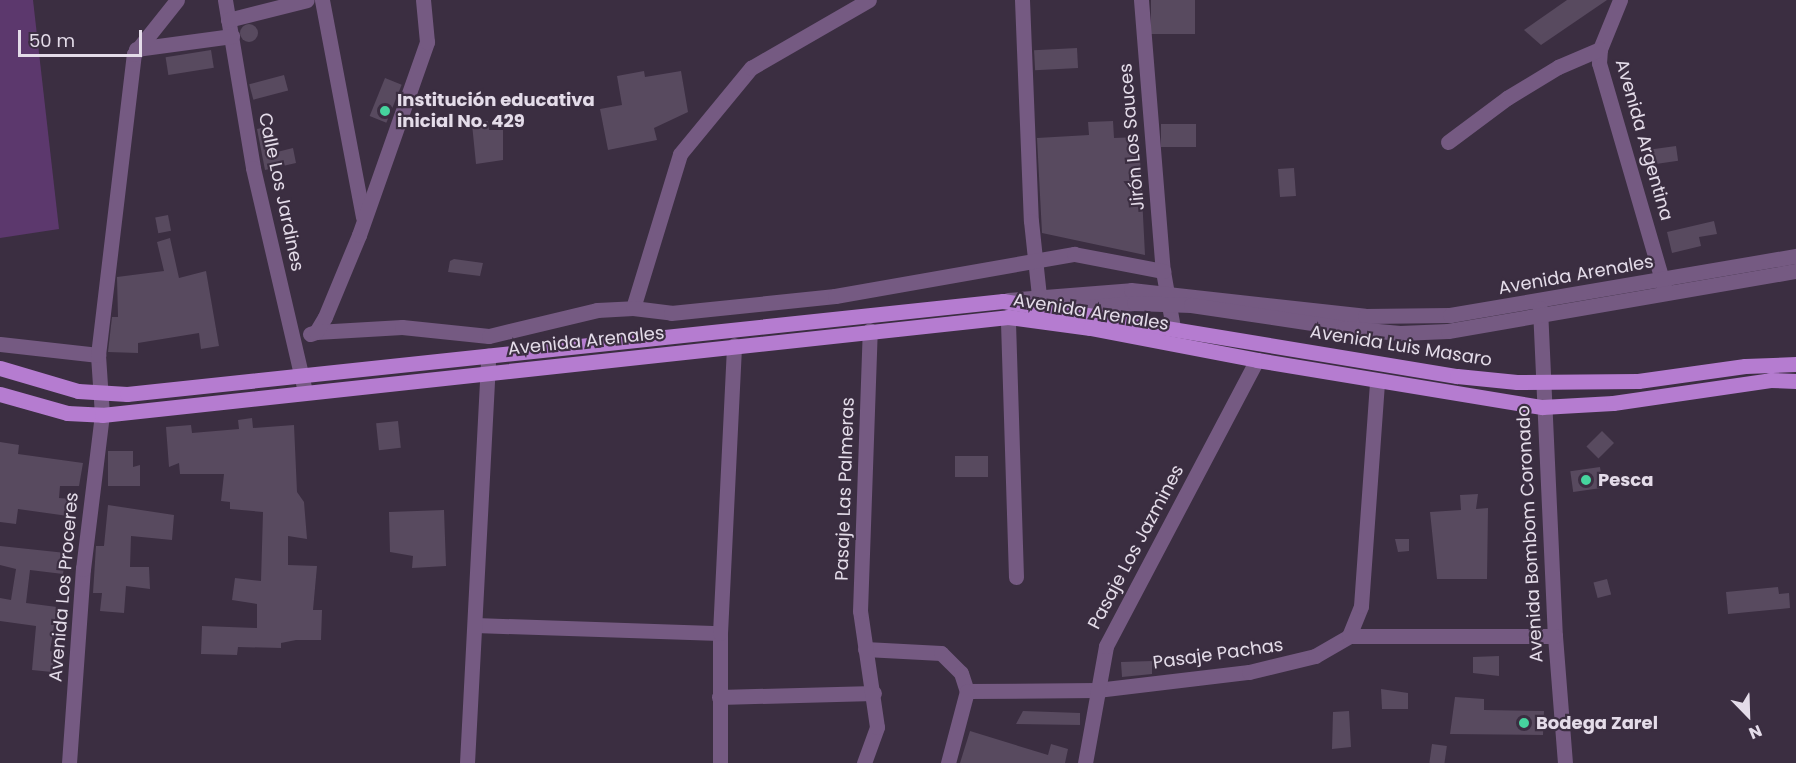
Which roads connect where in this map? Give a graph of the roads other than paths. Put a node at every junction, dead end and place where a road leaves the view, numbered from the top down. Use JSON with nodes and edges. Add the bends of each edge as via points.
{"nodes":[{"id":1,"x":177,"y":0,"type":"edge"},
{"id":2,"x":225,"y":0,"type":"edge"},
{"id":3,"x":307,"y":0,"type":"edge"},
{"id":4,"x":322,"y":0,"type":"edge"},
{"id":5,"x":423,"y":0,"type":"edge"},
{"id":6,"x":869,"y":0,"type":"edge"},
{"id":7,"x":1022,"y":0,"type":"edge"},
{"id":8,"x":1141,"y":0,"type":"edge"},
{"id":9,"x":1620,"y":0,"type":"edge"},
{"id":10,"x":228,"y":20,"type":"junction"},
{"id":11,"x":232,"y":36,"type":"junction"},
{"id":12,"x":136,"y":49,"type":"junction"},
{"id":13,"x":1600,"y":49,"type":"junction"},
{"id":14,"x":1448,"y":142,"type":"dead end"},
{"id":15,"x":363,"y":217,"type":"junction"},
{"id":16,"x":1796,"y":256,"type":"edge"},
{"id":17,"x":1035,"y":260,"type":"junction"},
{"id":18,"x":1163,"y":271,"type":"junction"},
{"id":19,"x":1796,"y":271,"type":"edge"},
{"id":20,"x":1664,"y":287,"type":"junction"},
{"id":21,"x":1170,"y":298,"type":"junction"},
{"id":22,"x":1040,"y":305,"type":"junction"},
{"id":23,"x":633,"y":308,"type":"junction"},
{"id":24,"x":1064,"y":310,"type":"junction"},
{"id":25,"x":1540,"y":310,"type":"junction"},
{"id":26,"x":1008,"y":317,"type":"junction"},
{"id":27,"x":1173,"y":328,"type":"junction"},
{"id":28,"x":870,"y":330,"type":"junction"},
{"id":29,"x":316,"y":332,"type":"junction"},
{"id":30,"x":295,"y":337,"type":"junction"},
{"id":31,"x":0,"y":344,"type":"edge"},
{"id":32,"x":734,"y":345,"type":"junction"},
{"id":33,"x":1176,"y":346,"type":"joint"},
{"id":34,"x":98,"y":355,"type":"junction"},
{"id":35,"x":1257,"y":360,"type":"junction"},
{"id":36,"x":487,"y":364,"type":"junction"},
{"id":37,"x":1796,"y":364,"type":"edge"},
{"id":38,"x":0,"y":368,"type":"edge"},
{"id":39,"x":1377,"y":381,"type":"junction"},
{"id":40,"x":1796,"y":381,"type":"edge"},
{"id":41,"x":1542,"y":383,"type":"junction"},
{"id":42,"x":304,"y":384,"type":"junction"},
{"id":43,"x":100,"y":392,"type":"junction"},
{"id":44,"x":0,"y":394,"type":"edge"},
{"id":45,"x":1542,"y":407,"type":"junction"},
{"id":46,"x":102,"y":415,"type":"junction"},
{"id":47,"x":1016,"y":578,"type":"dead end"},
{"id":48,"x":475,"y":625,"type":"junction"},
{"id":49,"x":720,"y":633,"type":"junction"},
{"id":50,"x":1349,"y":636,"type":"junction"},
{"id":51,"x":1555,"y":636,"type":"junction"},
{"id":52,"x":865,"y":649,"type":"junction"},
{"id":53,"x":1097,"y":690,"type":"junction"},
{"id":54,"x":968,"y":691,"type":"junction"},
{"id":55,"x":874,"y":693,"type":"junction"},
{"id":56,"x":719,"y":697,"type":"junction"},
{"id":57,"x":69,"y":763,"type":"edge"},
{"id":58,"x":468,"y":763,"type":"edge"},
{"id":59,"x":720,"y":763,"type":"edge"},
{"id":60,"x":864,"y":763,"type":"edge"},
{"id":61,"x":948,"y":763,"type":"edge"},
{"id":62,"x":1085,"y":763,"type":"edge"},
{"id":63,"x":1565,"y":763,"type":"edge"}],
"edges":[{"from":1,"to":12,"type":"street"},
{"from":2,"to":10,"type":"street","name":"Calle Los Jardines"},
{"from":3,"to":10,"type":"street"},
{"from":4,"to":15,"type":"street"},
{"from":5,"to":15,"type":"street","via":[[427,42]]},
{"from":6,"to":23,"type":"street","via":[[751,68],[680,154]]},
{"from":7,"to":17,"type":"street"},
{"from":8,"to":18,"type":"street","name":"Jirón Los Sauces"},
{"from":9,"to":13,"type":"street","name":"Avenida Argentina"},
{"from":10,"to":11,"type":"street","name":"Calle Los Jardines"},
{"from":11,"to":12,"type":"street"},
{"from":11,"to":30,"type":"street","name":"Calle Los Jardines","via":[[253,168]]},
{"from":12,"to":34,"type":"street","name":"Avenida Los Proceres"},
{"from":13,"to":14,"type":"street","via":[[1558,67],[1507,98]]},
{"from":13,"to":20,"type":"street","name":"Avenida Argentina","via":[[1602,75]]},
{"from":15,"to":29,"type":"street"},
{"from":16,"to":20,"type":"street","name":"Avenida Arenales"},
{"from":17,"to":18,"type":"street","via":[[1074,254]]},
{"from":17,"to":22,"type":"street"},
{"from":17,"to":23,"type":"street","via":[[835,296],[672,314]]},
{"from":18,"to":21,"type":"street","name":"Jirón Los Sauces"},
{"from":19,"to":20,"type":"street"},
{"from":20,"to":25,"type":"street"},
{"from":21,"to":22,"type":"street","name":"Avenida Arenales","via":[[1131,290]]},
{"from":21,"to":24,"type":"street"},
{"from":21,"to":25,"type":"street","via":[[1401,333],[1448,331]]},
{"from":21,"to":27,"type":"street","name":"Avenida Arenales"},
{"from":22,"to":24,"type":"main road","name":"Avenida Luis Masaro"},
{"from":22,"to":26,"type":"street","name":"Avenida Arenales"},
{"from":22,"to":36,"type":"main road","name":"Avenida Luis Masaro","via":[[1003,301]]},
{"from":23,"to":29,"type":"street","via":[[597,310],[489,336],[402,327]]},
{"from":24,"to":27,"type":"main road","name":"Avenida Luis Masaro"},
{"from":25,"to":41,"type":"street","name":"Avenida Bombom Coronado"},
{"from":26,"to":28,"type":"main road","name":"Avenida Arenales"},
{"from":26,"to":33,"type":"main road","name":"Avenida Arenales","via":[[1090,328]]},
{"from":26,"to":47,"type":"street"},
{"from":27,"to":41,"type":"main road","name":"Avenida Luis Masaro","via":[[1457,376]]},
{"from":28,"to":32,"type":"main road","name":"Avenida Arenales"},
{"from":28,"to":52,"type":"street","name":"Pasaje Las Palmeras","via":[[860,611]]},
{"from":29,"to":30,"type":"street"},
{"from":30,"to":42,"type":"street","name":"Calle Los Jardines"},
{"from":31,"to":34,"type":"street"},
{"from":32,"to":36,"type":"main road","name":"Avenida Arenales"},
{"from":32,"to":49,"type":"street"},
{"from":33,"to":35,"type":"main road","name":"Avenida Luis Masaro"},
{"from":34,"to":43,"type":"street","name":"Avenida Los Proceres"},
{"from":35,"to":39,"type":"main road","name":"Avenida Luis Masaro"},
{"from":35,"to":53,"type":"street","name":"Pasaje Los Jazmines","via":[[1106,646]]},
{"from":36,"to":42,"type":"main road","name":"Avenida Arenales"},
{"from":36,"to":48,"type":"street"},
{"from":37,"to":41,"type":"main road","name":"Avenida Luis Masaro","via":[[1745,366],[1638,381]]},
{"from":38,"to":43,"type":"main road","via":[[78,391]]},
{"from":39,"to":45,"type":"main road","name":"Avenida Luis Masaro"},
{"from":39,"to":50,"type":"street","via":[[1361,606]]},
{"from":40,"to":45,"type":"main road","name":"Avenida Luis Masaro","via":[[1770,380],[1612,403]]},
{"from":41,"to":45,"type":"street","name":"Avenida Bombom Coronado"},
{"from":42,"to":43,"type":"main road","via":[[127,394]]},
{"from":42,"to":46,"type":"main road","name":"Avenida Arenales"},
{"from":43,"to":46,"type":"street","name":"Avenida Los Proceres"},
{"from":44,"to":46,"type":"main road","name":"Avenida Arenales","via":[[67,412]]},
{"from":45,"to":51,"type":"street","name":"Avenida Bombom Coronado"},
{"from":46,"to":57,"type":"street","name":"Avenida Los Proceres","via":[[83,569]]},
{"from":48,"to":49,"type":"street"},
{"from":48,"to":58,"type":"street"},
{"from":49,"to":56,"type":"street"},
{"from":50,"to":51,"type":"street"},
{"from":50,"to":53,"type":"street","name":"Pasaje Pachas","via":[[1315,656],[1290,664]]},
{"from":51,"to":63,"type":"street","name":"Avenida Bombom Coronado"},
{"from":52,"to":54,"type":"street","via":[[941,653],[961,673]]},
{"from":52,"to":55,"type":"street","name":"Pasaje Las Palmeras"},
{"from":53,"to":54,"type":"street","name":"Pasaje Pachas"},
{"from":53,"to":62,"type":"street","name":"Pasaje Los Jazmines"},
{"from":54,"to":61,"type":"street"},
{"from":55,"to":56,"type":"street"},
{"from":55,"to":60,"type":"street","name":"Pasaje Las Palmeras","via":[[877,726]]},
{"from":56,"to":59,"type":"street"}]}
